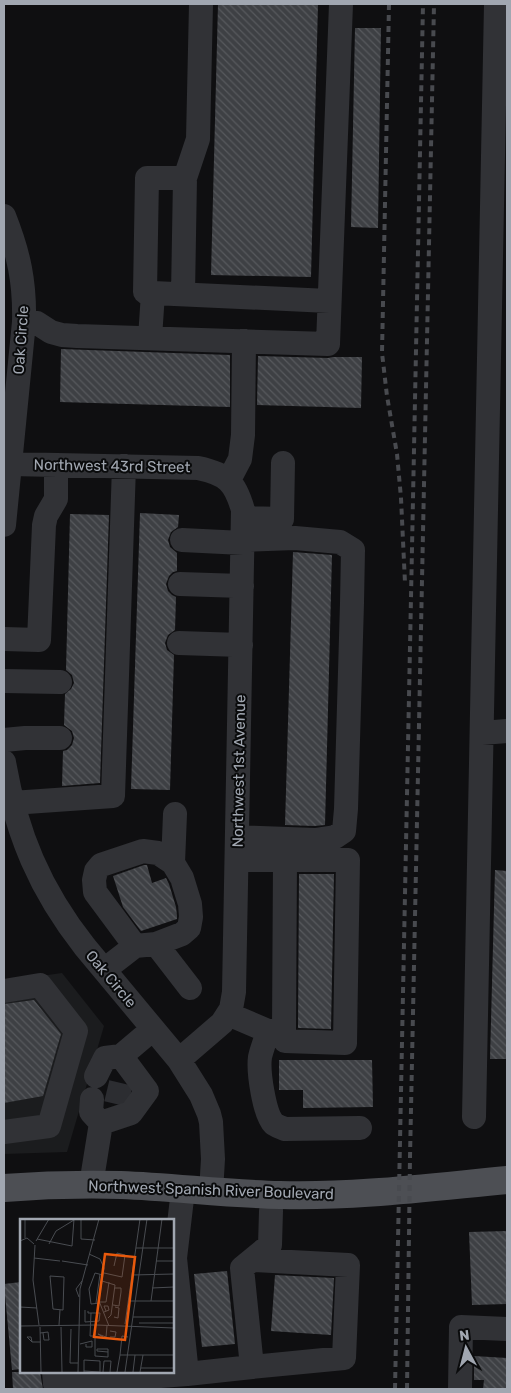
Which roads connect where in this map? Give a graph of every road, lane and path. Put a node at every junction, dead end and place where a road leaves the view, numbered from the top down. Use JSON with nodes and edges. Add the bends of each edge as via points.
{"nodes":[{"id":1,"x":201,"y":4,"type":"edge"},
{"id":2,"x":341,"y":4,"type":"edge"},
{"id":3,"x":496,"y":4,"type":"edge"},
{"id":4,"x":185,"y":178,"type":"junction"},
{"id":5,"x":4,"y":216,"type":"edge"},
{"id":6,"x":499,"y":290,"type":"edge"},
{"id":7,"x":153,"y":293,"type":"junction"},
{"id":8,"x":183,"y":294,"type":"junction"},
{"id":9,"x":330,"y":301,"type":"junction"},
{"id":10,"x":24,"y":322,"type":"junction"},
{"id":11,"x":150,"y":338,"type":"junction"},
{"id":12,"x":244,"y":341,"type":"junction"},
{"id":13,"x":12,"y":356,"type":"edge"},
{"id":14,"x":283,"y":463,"type":"dead end"},
{"id":15,"x":10,"y":464,"type":"junction"},
{"id":16,"x":56,"y":465,"type":"junction"},
{"id":17,"x":124,"y":466,"type":"junction"},
{"id":18,"x":221,"y":476,"type":"junction"},
{"id":19,"x":4,"y":525,"type":"edge"},
{"id":20,"x":243,"y":534,"type":"junction"},
{"id":21,"x":182,"y":540,"type":"dead end"},
{"id":22,"x":180,"y":584,"type":"dead end"},
{"id":23,"x":242,"y":586,"type":"junction"},
{"id":24,"x":4,"y":639,"type":"edge"},
{"id":25,"x":179,"y":643,"type":"dead end"},
{"id":26,"x":241,"y":645,"type":"junction"},
{"id":27,"x":4,"y":681,"type":"edge"},
{"id":28,"x":60,"y":682,"type":"dead end"},
{"id":29,"x":507,"y":731,"type":"edge"},
{"id":30,"x":482,"y":733,"type":"junction"},
{"id":31,"x":60,"y":738,"type":"dead end"},
{"id":32,"x":4,"y":740,"type":"edge"},
{"id":33,"x":4,"y":762,"type":"edge"},
{"id":34,"x":12,"y":804,"type":"junction"},
{"id":35,"x":175,"y":814,"type":"dead end"},
{"id":36,"x":11,"y":828,"type":"edge"},
{"id":37,"x":237,"y":837,"type":"junction"},
{"id":38,"x":237,"y":860,"type":"junction"},
{"id":39,"x":285,"y":860,"type":"junction"},
{"id":40,"x":174,"y":863,"type":"junction"},
{"id":41,"x":146,"y":945,"type":"junction"},
{"id":42,"x":104,"y":970,"type":"junction"},
{"id":43,"x":190,"y":988,"type":"dead end"},
{"id":44,"x":4,"y":991,"type":"edge"},
{"id":45,"x":228,"y":1014,"type":"junction"},
{"id":46,"x":153,"y":1029,"type":"junction"},
{"id":47,"x":276,"y":1031,"type":"junction"},
{"id":48,"x":179,"y":1060,"type":"junction"},
{"id":49,"x":116,"y":1092,"type":"junction"},
{"id":50,"x":474,"y":1117,"type":"dead end"},
{"id":51,"x":360,"y":1128,"type":"dead end"},
{"id":52,"x":4,"y":1132,"type":"edge"},
{"id":53,"x":507,"y":1180,"type":"edge"},
{"id":54,"x":91,"y":1185,"type":"junction"},
{"id":55,"x":4,"y":1188,"type":"edge"},
{"id":56,"x":183,"y":1190,"type":"junction"},
{"id":57,"x":211,"y":1192,"type":"junction"},
{"id":58,"x":271,"y":1211,"type":"dead end"},
{"id":59,"x":252,"y":1260,"type":"junction"},
{"id":60,"x":174,"y":1264,"type":"edge"},
{"id":61,"x":507,"y":1329,"type":"edge"},
{"id":62,"x":252,"y":1367,"type":"junction"},
{"id":63,"x":54,"y":1373,"type":"edge"},
{"id":64,"x":155,"y":1374,"type":"edge"},
{"id":65,"x":187,"y":1374,"type":"junction"},
{"id":66,"x":460,"y":1389,"type":"edge"}],
"edges":[{"from":1,"to":4,"type":"street","via":[[198,138]]},
{"from":2,"to":9,"type":"street"},
{"from":3,"to":6,"type":"street"},
{"from":4,"to":7,"type":"street","via":[[147,178],[145,292]]},
{"from":4,"to":8,"type":"street"},
{"from":5,"to":10,"type":"street","name":"Oak Circle","via":[[21,270]]},
{"from":6,"to":30,"type":"street"},
{"from":7,"to":8,"type":"street"},
{"from":7,"to":11,"type":"street"},
{"from":8,"to":9,"type":"street"},
{"from":9,"to":12,"type":"street","via":[[328,344]]},
{"from":10,"to":11,"type":"street","via":[[37,323],[62,335]]},
{"from":10,"to":13,"type":"street","name":"Oak Circle"},
{"from":11,"to":12,"type":"street"},
{"from":12,"to":18,"type":"street","via":[[240,458]]},
{"from":13,"to":15,"type":"street","name":"Oak Circle"},
{"from":14,"to":20,"type":"street","via":[[282,519]]},
{"from":15,"to":16,"type":"street","name":"Northwest 43rd Street"},
{"from":15,"to":19,"type":"street","name":"Oak Circle"},
{"from":16,"to":17,"type":"street","name":"Northwest 43rd Street"},
{"from":16,"to":24,"type":"street","via":[[56,499],[44,525],[39,640]]},
{"from":17,"to":18,"type":"street","name":"Northwest 43rd Street","via":[[198,468]]},
{"from":17,"to":34,"type":"street","via":[[112,796]]},
{"from":18,"to":20,"type":"street","name":"Northwest 1st Avenue","via":[[239,494]]},
{"from":20,"to":21,"type":"street"},
{"from":20,"to":23,"type":"street","name":"Northwest 1st Avenue"},
{"from":20,"to":37,"type":"street","via":[[340,542],[353,550],[352,603],[344,831],[335,837],[315,840]]},
{"from":22,"to":23,"type":"street"},
{"from":23,"to":26,"type":"street","name":"Northwest 1st Avenue"},
{"from":25,"to":26,"type":"street"},
{"from":26,"to":37,"type":"street","name":"Northwest 1st Avenue"},
{"from":27,"to":28,"type":"street"},
{"from":29,"to":30,"type":"street"},
{"from":30,"to":50,"type":"street"},
{"from":31,"to":32,"type":"street"},
{"from":33,"to":34,"type":"street","name":"Oak Circle"},
{"from":34,"to":36,"type":"street","name":"Oak Circle"},
{"from":35,"to":40,"type":"street"},
{"from":36,"to":42,"type":"street","name":"Oak Circle","via":[[52,900]]},
{"from":37,"to":38,"type":"street","name":"Northwest 1st Avenue"},
{"from":38,"to":39,"type":"street"},
{"from":38,"to":45,"type":"street","name":"Northwest 1st Avenue","via":[[234,992]]},
{"from":39,"to":47,"type":"street"},
{"from":39,"to":47,"type":"street","via":[[348,860],[345,1043],[284,1041]]},
{"from":40,"to":41,"type":"street","via":[[190,904],[189,928],[182,934]]},
{"from":40,"to":41,"type":"street","via":[[158,853],[143,850],[101,865],[96,871],[95,892]]},
{"from":41,"to":42,"type":"street"},
{"from":41,"to":43,"type":"street"},
{"from":42,"to":46,"type":"street","name":"Oak Circle"},
{"from":44,"to":52,"type":"street","via":[[40,985],[76,1031],[49,1126]]},
{"from":45,"to":47,"type":"street"},
{"from":45,"to":48,"type":"street","name":"Northwest 1st Avenue"},
{"from":46,"to":48,"type":"street","name":"Oak Circle"},
{"from":46,"to":49,"type":"street"},
{"from":47,"to":51,"type":"street","via":[[260,1056],[259,1073],[274,1124],[285,1129]]},
{"from":48,"to":57,"type":"street","name":"Oak Circle","via":[[202,1095],[209,1114],[213,1159]]},
{"from":49,"to":49,"type":"street","via":[[91,1112],[94,1088],[105,1058]]},
{"from":49,"to":54,"type":"street"},
{"from":53,"to":57,"type":"main road","name":"Northwest Spanish River Boulevard","via":[[332,1195]]},
{"from":54,"to":55,"type":"main road","name":"Northwest Spanish River Boulevard"},
{"from":54,"to":56,"type":"main road","name":"Northwest Spanish River Boulevard"},
{"from":56,"to":57,"type":"main road","name":"Northwest Spanish River Boulevard"},
{"from":56,"to":60,"type":"street"},
{"from":58,"to":59,"type":"street","via":[[270,1244]]},
{"from":59,"to":62,"type":"street","via":[[242,1268]]},
{"from":59,"to":62,"type":"street","via":[[348,1265],[344,1358]]},
{"from":60,"to":65,"type":"street"},
{"from":61,"to":66,"type":"street","via":[[461,1327]]},
{"from":62,"to":65,"type":"street"},
{"from":63,"to":64,"type":"street","via":[[55,1384]]},
{"from":64,"to":65,"type":"street"}]}
